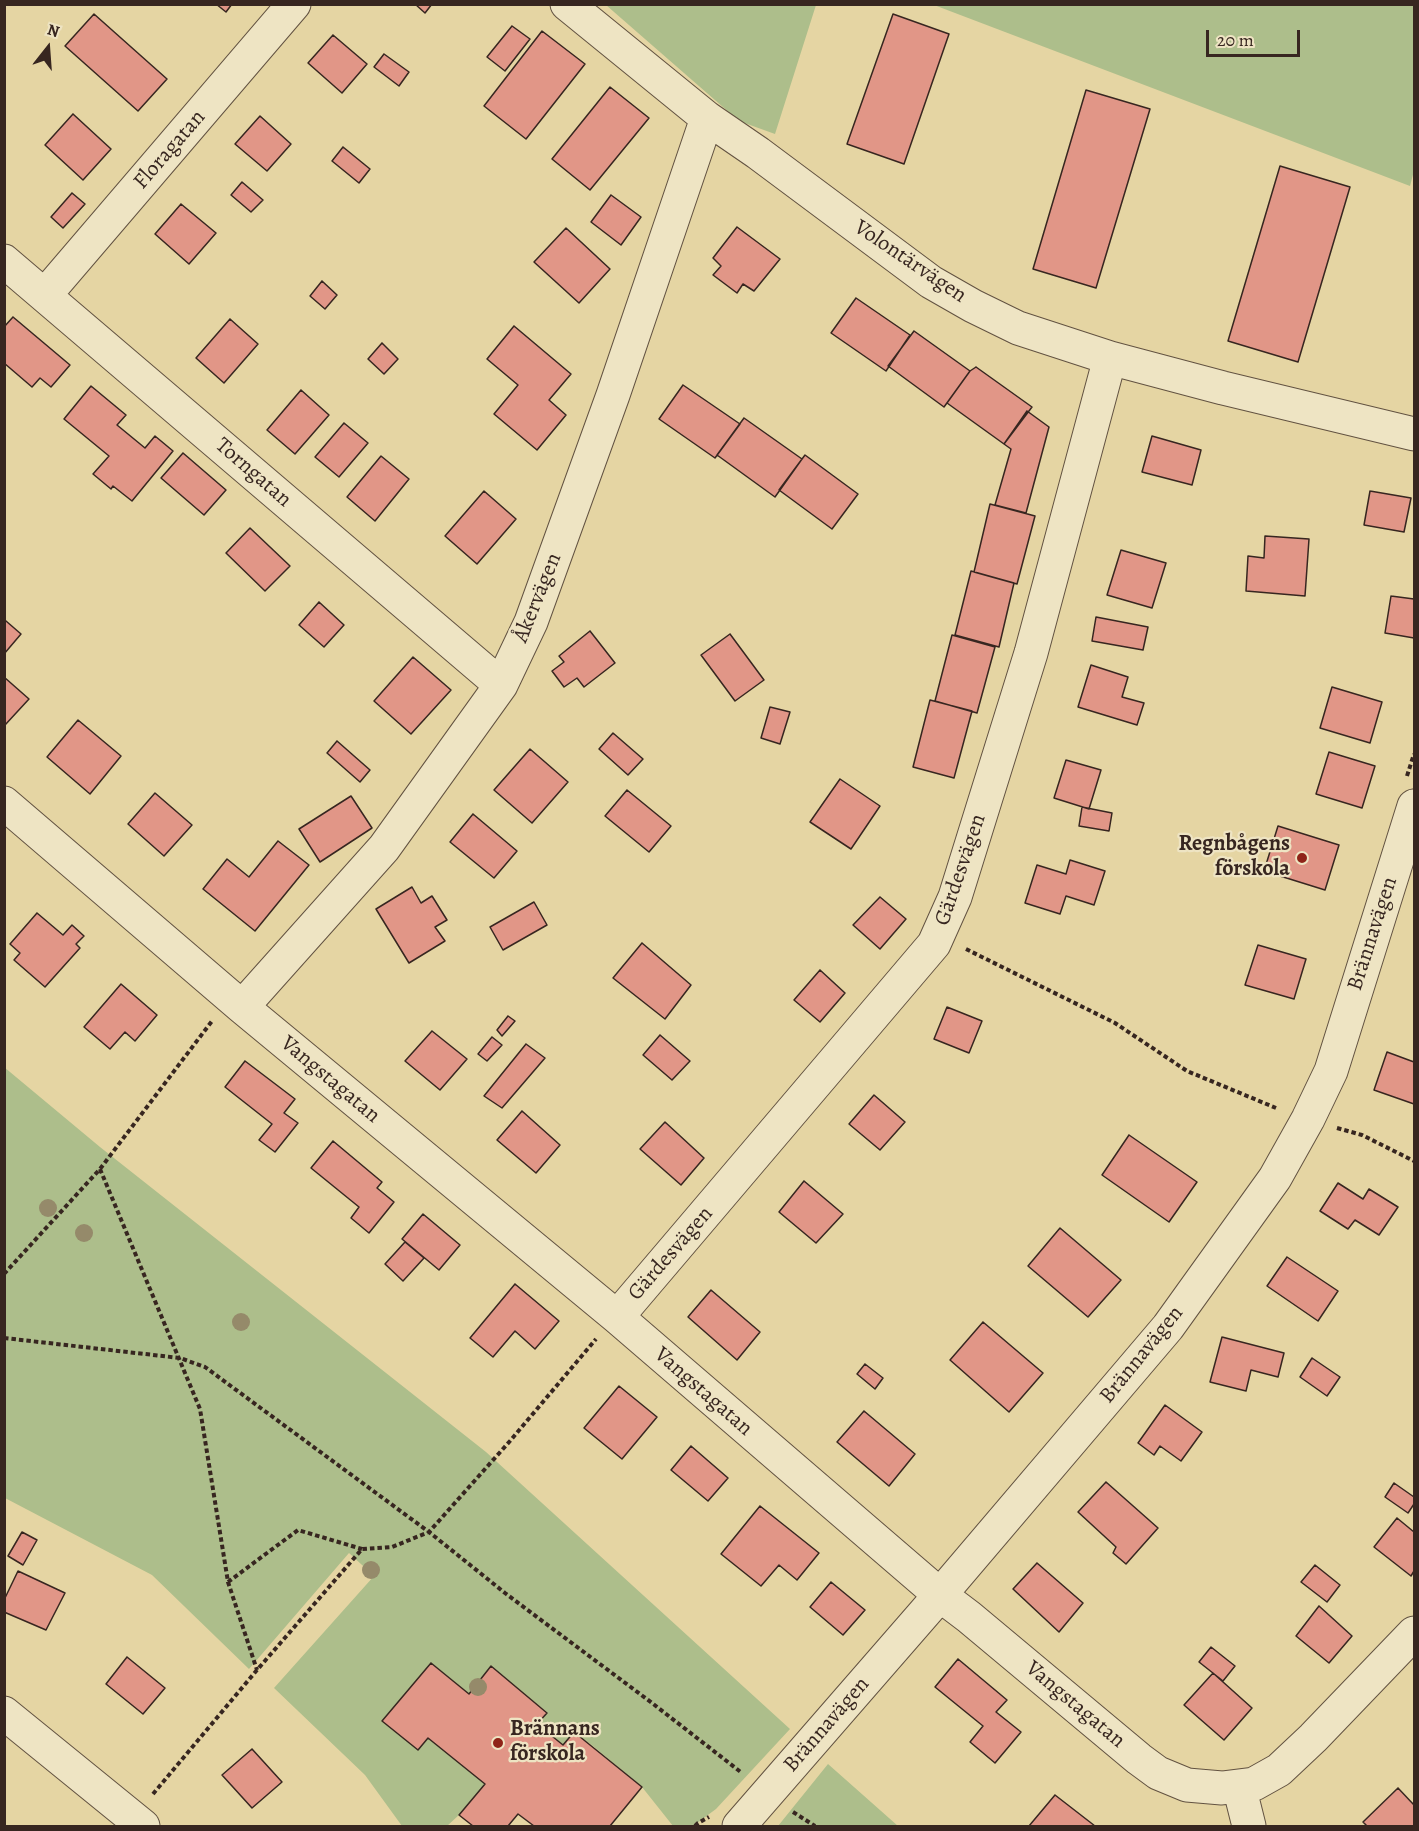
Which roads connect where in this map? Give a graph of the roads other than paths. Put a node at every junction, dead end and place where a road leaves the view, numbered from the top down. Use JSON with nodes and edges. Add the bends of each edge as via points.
{"nodes":[{"id":1,"x":294,"y":4,"type":"edge"},
{"id":2,"x":567,"y":4,"type":"edge"},
{"id":3,"x":707,"y":118,"type":"junction"},
{"id":4,"x":4,"y":261,"type":"edge"},
{"id":5,"x":45,"y":295,"type":"junction"},
{"id":6,"x":1110,"y":358,"type":"junction"},
{"id":7,"x":1414,"y":434,"type":"edge"},
{"id":8,"x":501,"y":685,"type":"junction"},
{"id":9,"x":1411,"y":791,"type":"edge"},
{"id":10,"x":4,"y":802,"type":"edge"},
{"id":11,"x":230,"y":1010,"type":"junction"},
{"id":12,"x":609,"y":1324,"type":"junction"},
{"id":13,"x":940,"y":1595,"type":"junction"},
{"id":14,"x":1414,"y":1633,"type":"edge"},
{"id":15,"x":4,"y":1713,"type":"edge"},
{"id":16,"x":1239,"y":1786,"type":"junction"},
{"id":17,"x":726,"y":1821,"type":"edge"},
{"id":18,"x":134,"y":1824,"type":"edge"},
{"id":19,"x":1250,"y":1827,"type":"edge"}],
"edges":[{"from":1,"to":5,"type":"street","name":"Floragatan"},
{"from":2,"to":3,"type":"street","name":"Volontärvägen"},
{"from":3,"to":6,"type":"street","name":"Volontärvägen","via":[[931,282],[1018,328]]},
{"from":3,"to":8,"type":"street","name":"Åkervägen","via":[[531,622]]},
{"from":4,"to":5,"type":"street","name":"Torngatan"},
{"from":5,"to":8,"type":"street","name":"Torngatan"},
{"from":6,"to":7,"type":"street","name":"Volontärvägen"},
{"from":6,"to":12,"type":"street","name":"Gärdesvägen","via":[[1031,653],[955,897],[939,935]]},
{"from":8,"to":11,"type":"street","name":"Åkervägen","via":[[384,848]]},
{"from":9,"to":13,"type":"street","name":"Brännavägen","via":[[1330,1071],[1275,1178],[1168,1327]]},
{"from":10,"to":11,"type":"street","name":"Vangstagatan"},
{"from":11,"to":12,"type":"street","name":"Vangstagatan"},
{"from":12,"to":13,"type":"street","name":"Vangstagatan"},
{"from":13,"to":16,"type":"street","name":"Vangstagatan","via":[[1158,1773],[1187,1785]]},
{"from":13,"to":17,"type":"street","name":"Brännavägen","via":[[767,1793]]},
{"from":14,"to":16,"type":"street","name":"Vangstagatan","via":[[1279,1770],[1254,1784]]},
{"from":15,"to":18,"type":"street"},
{"from":16,"to":19,"type":"street"}]}
